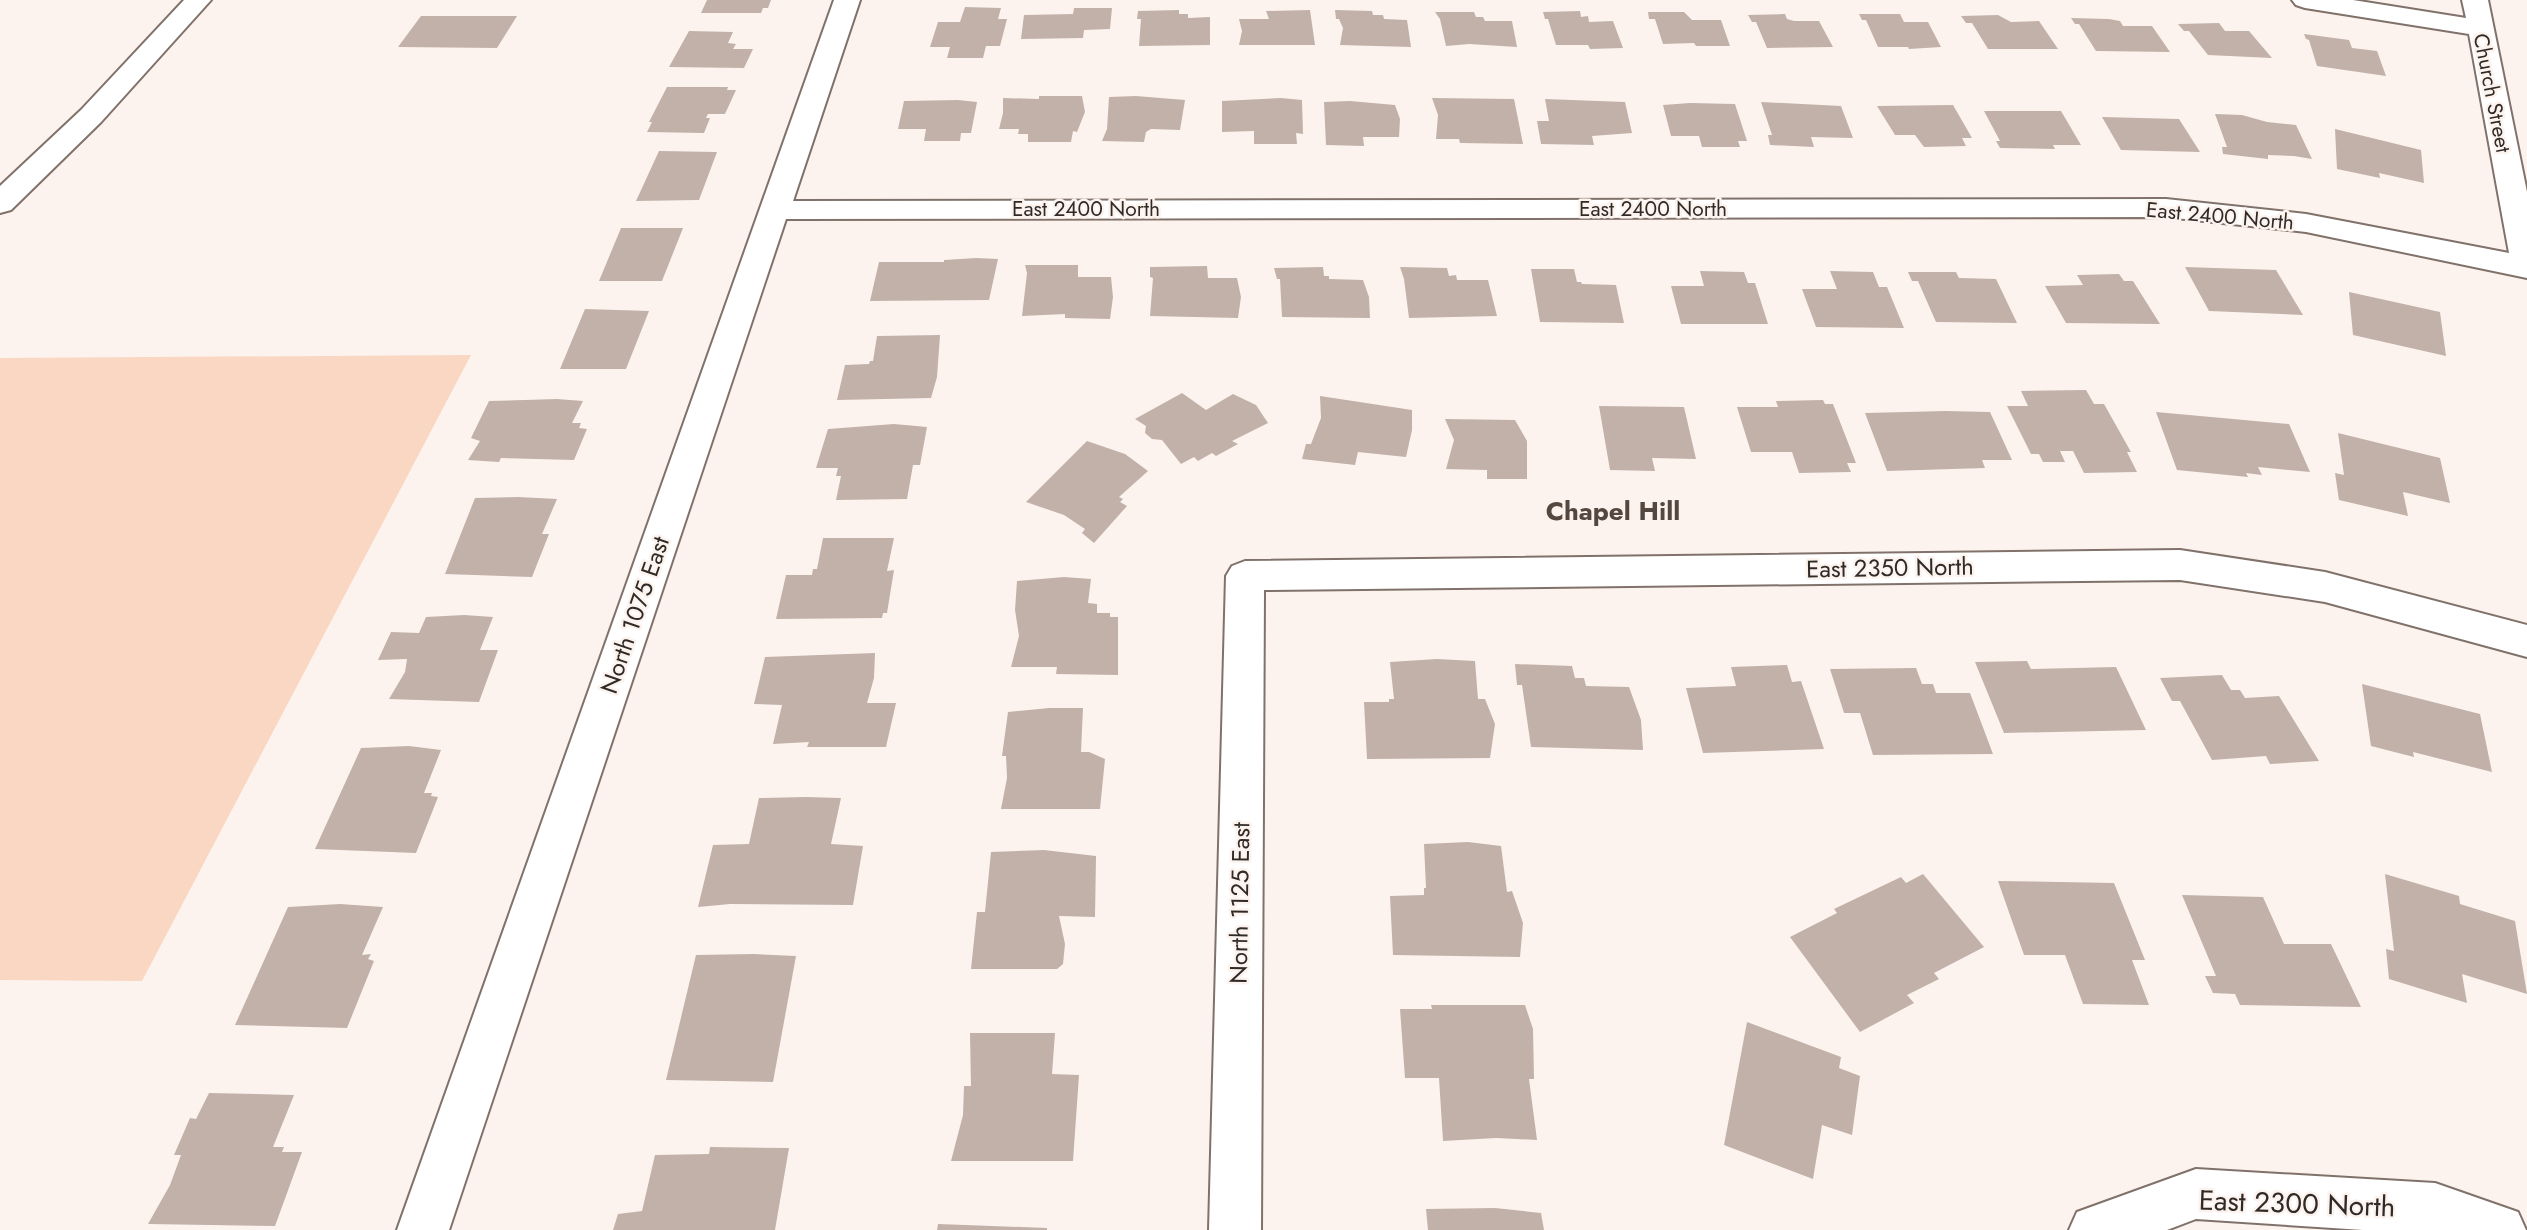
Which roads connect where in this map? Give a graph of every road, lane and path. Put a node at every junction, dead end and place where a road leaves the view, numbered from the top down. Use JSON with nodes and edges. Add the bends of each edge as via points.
{"nodes":[{"id":1,"x":198,"y":0,"type":"edge"},
{"id":2,"x":847,"y":0,"type":"edge"},
{"id":3,"x":2305,"y":0,"type":"edge"},
{"id":4,"x":2475,"y":0,"type":"edge"},
{"id":5,"x":2479,"y":29,"type":"junction"},
{"id":6,"x":0,"y":204,"type":"edge"},
{"id":7,"x":775,"y":210,"type":"junction"},
{"id":8,"x":2527,"y":268,"type":"edge"},
{"id":9,"x":1245,"y":576,"type":"joint"},
{"id":10,"x":2527,"y":641,"type":"edge"},
{"id":11,"x":423,"y":1230,"type":"edge"},
{"id":12,"x":1236,"y":1230,"type":"edge"},
{"id":13,"x":2095,"y":1230,"type":"edge"},
{"id":14,"x":2500,"y":1230,"type":"edge"}],
"edges":[{"from":1,"to":6,"type":"street","via":[[91,116]]},
{"from":2,"to":7,"type":"street","name":"North 1075 East"},
{"from":3,"to":5,"type":"street"},
{"from":4,"to":5,"type":"street","name":"Church Street"},
{"from":5,"to":8,"type":"street","name":"Church Street"},
{"from":7,"to":8,"type":"street","name":"East 2400 North","via":[[2166,208],[2306,223]]},
{"from":7,"to":11,"type":"street","name":"North 1075 East"},
{"from":9,"to":10,"type":"street","name":"East 2350 North","via":[[2180,565],[2325,587]]},
{"from":9,"to":12,"type":"street","name":"North 1125 East"},
{"from":13,"to":14,"type":"street","name":"East 2300 North","via":[[2196,1194],[2435,1209]]}]}
